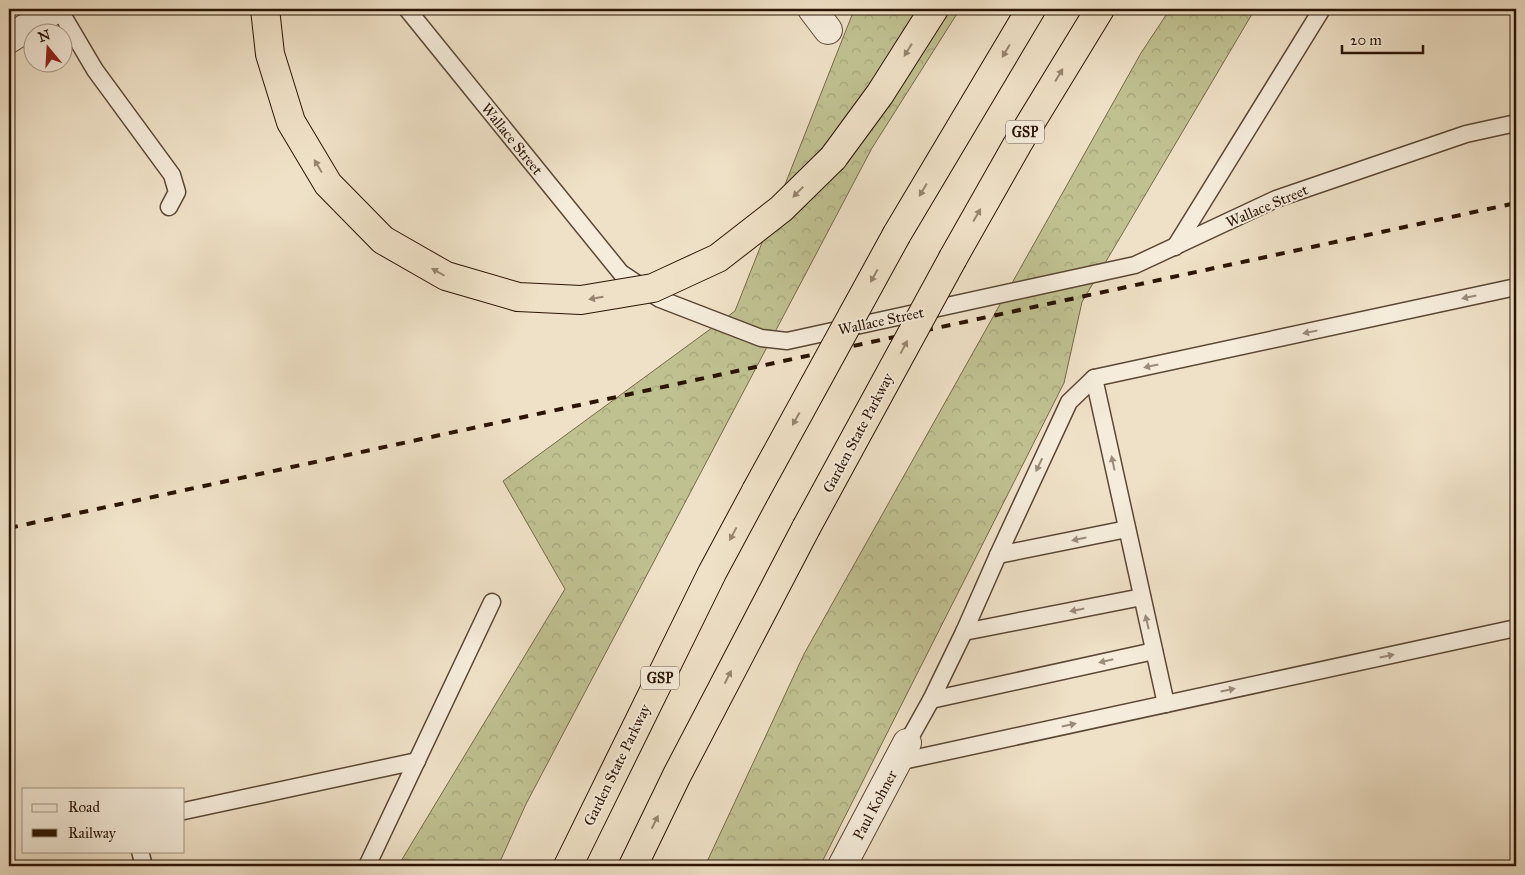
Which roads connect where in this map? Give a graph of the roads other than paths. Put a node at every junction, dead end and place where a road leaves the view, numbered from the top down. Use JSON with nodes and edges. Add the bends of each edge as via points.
{"nodes":[{"id":1,"x":55,"y":9,"type":"edge"},
{"id":2,"x":59,"y":9,"type":"edge"},
{"id":3,"x":265,"y":9,"type":"edge"},
{"id":4,"x":407,"y":9,"type":"edge"},
{"id":5,"x":812,"y":9,"type":"edge"},
{"id":6,"x":934,"y":9,"type":"edge"},
{"id":7,"x":1031,"y":9,"type":"edge"},
{"id":8,"x":1100,"y":9,"type":"edge"},
{"id":9,"x":1322,"y":9,"type":"edge"},
{"id":10,"x":828,"y":30,"type":"dead end"},
{"id":11,"x":9,"y":39,"type":"edge"},
{"id":12,"x":1516,"y":123,"type":"edge"},
{"id":13,"x":169,"y":207,"type":"dead end"},
{"id":14,"x":1176,"y":247,"type":"junction"},
{"id":15,"x":1516,"y":287,"type":"edge"},
{"id":16,"x":1094,"y":378,"type":"junction"},
{"id":17,"x":1127,"y":529,"type":"junction"},
{"id":18,"x":998,"y":555,"type":"junction"},
{"id":19,"x":1142,"y":597,"type":"junction"},
{"id":20,"x":492,"y":602,"type":"dead end"},
{"id":21,"x":1516,"y":628,"type":"edge"},
{"id":22,"x":964,"y":632,"type":"junction"},
{"id":23,"x":1154,"y":651,"type":"junction"},
{"id":24,"x":931,"y":700,"type":"junction"},
{"id":25,"x":1166,"y":704,"type":"junction"},
{"id":26,"x":903,"y":752,"type":"junction"},
{"id":27,"x":417,"y":760,"type":"junction"},
{"id":28,"x":185,"y":811,"type":"edge"},
{"id":29,"x":140,"y":852,"type":"edge"},
{"id":30,"x":144,"y":866,"type":"edge"},
{"id":31,"x":367,"y":866,"type":"edge"},
{"id":32,"x":568,"y":866,"type":"edge"},
{"id":33,"x":634,"y":866,"type":"edge"},
{"id":34,"x":842,"y":866,"type":"edge"}],
"edges":[{"from":1,"to":11,"type":"street"},
{"from":2,"to":13,"type":"lane","via":[[95,70],[172,175],[177,192]]},
{"from":6,"to":3,"type":"highway","one_way":true,"bridge":true,"via":[[880,94],[833,158],[781,209],[718,258],[661,284],[581,300],[518,297],[446,276],[383,240],[328,184],[291,122],[270,54]]},
{"from":4,"to":14,"type":"lane","name":"Wallace Street","via":[[620,273],[660,299],[761,338],[787,341],[1136,265]]},
{"from":5,"to":10,"type":"street"},
{"from":7,"to":32,"type":"highway","name":"Garden State Parkway","number":"GSP","one_way":true,"bridge":true,"via":[[897,234],[756,491]]},
{"from":33,"to":8,"type":"highway","name":"Garden State Parkway","number":"GSP","one_way":true,"bridge":true,"via":[[806,528],[1017,145]]},
{"from":9,"to":14,"type":"lane"},
{"from":12,"to":14,"type":"lane","name":"Wallace Street","via":[[1466,134],[1276,199]]},
{"from":15,"to":16,"type":"lane","one_way":true},
{"from":17,"to":16,"type":"lane","one_way":true},
{"from":16,"to":18,"type":"lane","one_way":true,"via":[[1068,402]]},
{"from":17,"to":18,"type":"lane","one_way":true},
{"from":17,"to":19,"type":"lane"},
{"from":18,"to":22,"type":"lane"},
{"from":19,"to":22,"type":"lane","one_way":true},
{"from":23,"to":19,"type":"lane","one_way":true},
{"from":20,"to":27,"type":"lane"},
{"from":25,"to":21,"type":"lane","one_way":true},
{"from":22,"to":24,"type":"lane"},
{"from":23,"to":24,"type":"lane","one_way":true},
{"from":23,"to":25,"type":"lane"},
{"from":24,"to":26,"type":"lane"},
{"from":26,"to":25,"type":"lane","one_way":true,"via":[[1022,735]]},
{"from":26,"to":34,"type":"street","name":"Paul Kohner"},
{"from":27,"to":28,"type":"lane"},
{"from":27,"to":31,"type":"lane"},
{"from":29,"to":30,"type":"lane"}]}
